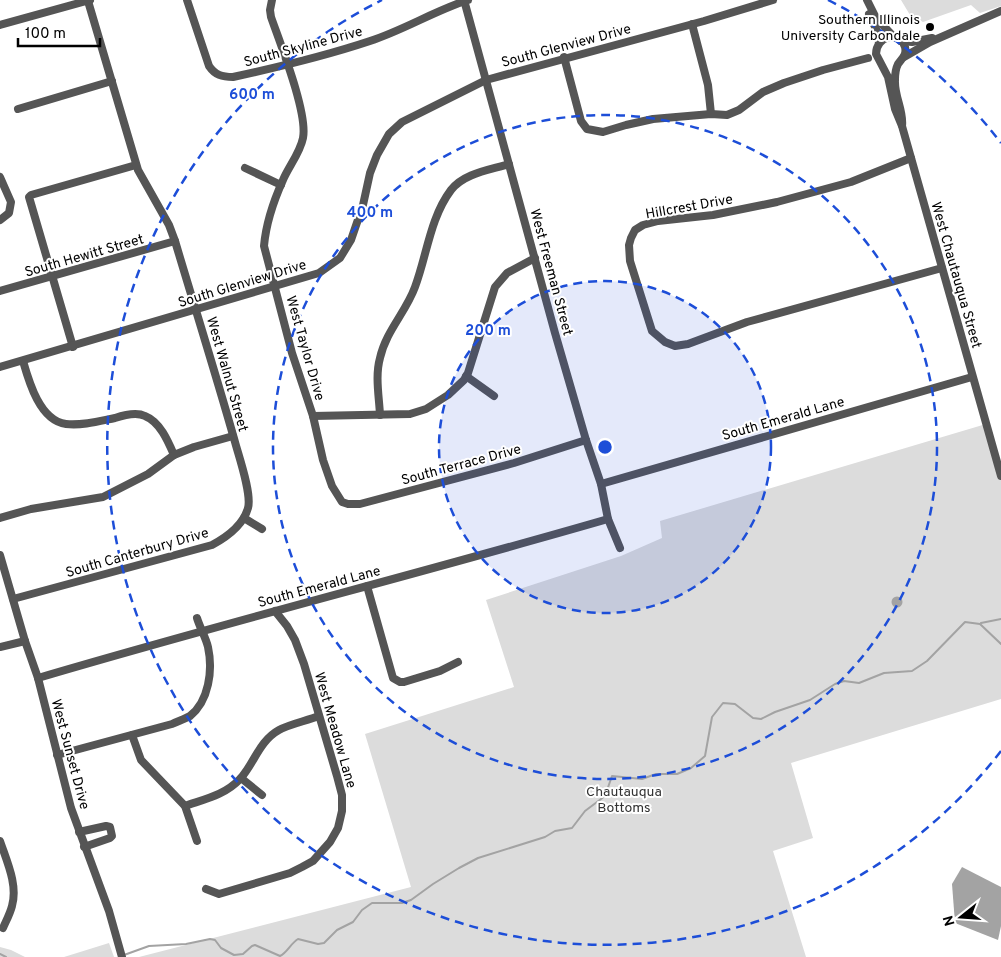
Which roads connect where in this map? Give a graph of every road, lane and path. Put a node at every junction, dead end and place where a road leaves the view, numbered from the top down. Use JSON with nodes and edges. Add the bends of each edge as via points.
{"nodes":[{"id":1,"x":89,"y":0,"type":"edge"},
{"id":2,"x":188,"y":0,"type":"edge"},
{"id":3,"x":272,"y":0,"type":"edge"},
{"id":4,"x":465,"y":0,"type":"edge"},
{"id":5,"x":773,"y":0,"type":"edge"},
{"id":6,"x":866,"y":0,"type":"edge"},
{"id":7,"x":1001,"y":11,"type":"edge"},
{"id":8,"x":692,"y":24,"type":"junction"},
{"id":9,"x":0,"y":25,"type":"edge"},
{"id":10,"x":953,"y":32,"type":"junction"},
{"id":11,"x":897,"y":39,"type":"junction"},
{"id":12,"x":879,"y":43,"type":"junction"},
{"id":13,"x":564,"y":58,"type":"junction"},
{"id":14,"x":868,"y":58,"type":"dead end"},
{"id":15,"x":901,"y":61,"type":"junction"},
{"id":16,"x":882,"y":63,"type":"junction"},
{"id":17,"x":287,"y":65,"type":"junction"},
{"id":18,"x":486,"y":80,"type":"junction"},
{"id":19,"x":112,"y":81,"type":"junction"},
{"id":20,"x":18,"y":109,"type":"dead end"},
{"id":21,"x":711,"y":114,"type":"junction"},
{"id":22,"x":902,"y":126,"type":"junction"},
{"id":23,"x":911,"y":158,"type":"junction"},
{"id":24,"x":509,"y":164,"type":"junction"},
{"id":25,"x":136,"y":165,"type":"junction"},
{"id":26,"x":245,"y":168,"type":"dead end"},
{"id":27,"x":0,"y":177,"type":"edge"},
{"id":28,"x":281,"y":185,"type":"junction"},
{"id":29,"x":0,"y":220,"type":"edge"},
{"id":30,"x":175,"y":241,"type":"junction"},
{"id":31,"x":535,"y":258,"type":"junction"},
{"id":32,"x":942,"y":268,"type":"junction"},
{"id":33,"x":52,"y":277,"type":"junction"},
{"id":34,"x":275,"y":287,"type":"junction"},
{"id":35,"x":0,"y":291,"type":"edge"},
{"id":36,"x":196,"y":310,"type":"junction"},
{"id":37,"x":73,"y":347,"type":"junction"},
{"id":38,"x":23,"y":361,"type":"junction"},
{"id":39,"x":0,"y":367,"type":"edge"},
{"id":40,"x":466,"y":376,"type":"junction"},
{"id":41,"x":972,"y":377,"type":"junction"},
{"id":42,"x":494,"y":396,"type":"dead end"},
{"id":43,"x":380,"y":415,"type":"junction"},
{"id":44,"x":313,"y":416,"type":"junction"},
{"id":45,"x":233,"y":436,"type":"junction"},
{"id":46,"x":586,"y":440,"type":"junction"},
{"id":47,"x":174,"y":455,"type":"junction"},
{"id":48,"x":1001,"y":476,"type":"edge"},
{"id":49,"x":601,"y":484,"type":"junction"},
{"id":50,"x":248,"y":502,"type":"joint"},
{"id":51,"x":342,"y":502,"type":"joint"},
{"id":52,"x":0,"y":518,"type":"edge"},
{"id":53,"x":244,"y":518,"type":"junction"},
{"id":54,"x":608,"y":519,"type":"junction"},
{"id":55,"x":262,"y":529,"type":"dead end"},
{"id":56,"x":620,"y":548,"type":"dead end"},
{"id":57,"x":0,"y":555,"type":"edge"},
{"id":58,"x":368,"y":586,"type":"junction"},
{"id":59,"x":13,"y":599,"type":"junction"},
{"id":60,"x":274,"y":611,"type":"junction"},
{"id":61,"x":197,"y":618,"type":"dead end"},
{"id":62,"x":201,"y":630,"type":"junction"},
{"id":63,"x":24,"y":641,"type":"junction"},
{"id":64,"x":0,"y":647,"type":"edge"},
{"id":65,"x":458,"y":662,"type":"dead end"},
{"id":66,"x":38,"y":678,"type":"junction"},
{"id":67,"x":319,"y":716,"type":"junction"},
{"id":68,"x":132,"y":735,"type":"junction"},
{"id":69,"x":57,"y":755,"type":"junction"},
{"id":70,"x":241,"y":778,"type":"junction"},
{"id":71,"x":262,"y":795,"type":"dead end"},
{"id":72,"x":185,"y":806,"type":"junction"},
{"id":73,"x":79,"y":832,"type":"junction"},
{"id":74,"x":197,"y":841,"type":"dead end"},
{"id":75,"x":0,"y":842,"type":"edge"},
{"id":76,"x":84,"y":847,"type":"junction"},
{"id":77,"x":206,"y":889,"type":"dead end"},
{"id":78,"x":4,"y":928,"type":"dead end"},
{"id":79,"x":122,"y":957,"type":"edge"}],
"edges":[{"from":1,"to":9,"type":"street"},
{"from":1,"to":19,"type":"street","name":"West Walnut Street"},
{"from":2,"to":17,"type":"street","name":"South Skyline Drive","via":[[210,66],[216,73],[233,77]]},
{"from":3,"to":17,"type":"street","name":"West Taylor Drive","via":[[271,17]]},
{"from":4,"to":17,"type":"street","name":"South Skyline Drive","via":[[370,41]]},
{"from":4,"to":18,"type":"street","name":"West Freeman Street"},
{"from":5,"to":8,"type":"street","name":"South Glenview Drive"},
{"from":6,"to":11,"type":"street","name":"West Chautauqua Street","via":[[876,18]]},
{"from":6,"to":12,"type":"street","name":"West Chautauqua Street"},
{"from":7,"to":10,"type":"street"},
{"from":8,"to":13,"type":"street","name":"South Glenview Drive"},
{"from":8,"to":21,"type":"street","via":[[708,85]]},
{"from":10,"to":11,"type":"street","via":[[915,42]]},
{"from":10,"to":15,"type":"street","via":[[921,46]]},
{"from":11,"to":12,"type":"street","via":[[886,38]]},
{"from":11,"to":15,"type":"street","name":"West Chautauqua Street","via":[[905,48]]},
{"from":12,"to":16,"type":"street","name":"West Chautauqua Street","via":[[876,54]]},
{"from":13,"to":18,"type":"street","name":"South Glenview Drive"},
{"from":13,"to":21,"type":"street","via":[[581,121],[587,130],[603,132],[652,119]]},
{"from":14,"to":21,"type":"street","via":[[784,83],[727,115]]},
{"from":15,"to":16,"type":"street","via":[[890,66]]},
{"from":15,"to":22,"type":"street","name":"West Chautauqua Street","via":[[895,84]]},
{"from":16,"to":22,"type":"street","name":"West Chautauqua Street"},
{"from":17,"to":28,"type":"street","name":"West Taylor Drive","via":[[300,103],[303,136]]},
{"from":18,"to":24,"type":"street","name":"West Freeman Street"},
{"from":18,"to":34,"type":"street","name":"South Glenview Drive","via":[[402,122],[389,134],[370,173],[351,240],[340,258],[319,273]]},
{"from":19,"to":20,"type":"street"},
{"from":19,"to":25,"type":"street","name":"West Walnut Street"},
{"from":22,"to":23,"type":"street","name":"West Chautauqua Street"},
{"from":23,"to":32,"type":"street","name":"West Chautauqua Street"},
{"from":23,"to":32,"type":"street","name":"Hillcrest Drive","via":[[851,182],[777,202],[643,225],[631,238],[630,261],[652,331],[675,346],[747,322]]},
{"from":24,"to":31,"type":"street","name":"West Freeman Street"},
{"from":24,"to":43,"type":"street","via":[[464,179],[451,190],[442,205],[406,309],[383,345],[377,370]]},
{"from":25,"to":30,"type":"street","name":"West Walnut Street","via":[[170,225]]},
{"from":25,"to":33,"type":"street","via":[[31,195]]},
{"from":26,"to":28,"type":"street"},
{"from":27,"to":29,"type":"street","via":[[11,202],[9,213]]},
{"from":28,"to":34,"type":"street","name":"West Taylor Drive","via":[[270,215],[264,246]]},
{"from":30,"to":33,"type":"street","name":"South Hewitt Street"},
{"from":30,"to":36,"type":"street","name":"West Walnut Street"},
{"from":31,"to":40,"type":"street","via":[[507,274],[495,287]]},
{"from":31,"to":46,"type":"street","name":"West Freeman Street"},
{"from":32,"to":41,"type":"street","name":"West Chautauqua Street"},
{"from":33,"to":35,"type":"street","name":"South Hewitt Street"},
{"from":33,"to":37,"type":"street"},
{"from":34,"to":36,"type":"street","name":"South Glenview Drive"},
{"from":34,"to":44,"type":"street","name":"West Taylor Drive"},
{"from":36,"to":37,"type":"street","name":"South Glenview Drive"},
{"from":36,"to":45,"type":"street","name":"West Walnut Street"},
{"from":37,"to":38,"type":"street","name":"South Glenview Drive"},
{"from":38,"to":39,"type":"street","name":"South Glenview Drive"},
{"from":38,"to":47,"type":"street","via":[[34,395],[57,421],[77,424],[139,414],[147,416],[166,438]]},
{"from":40,"to":42,"type":"street"},
{"from":40,"to":43,"type":"street","via":[[448,395],[426,408],[410,414]]},
{"from":41,"to":48,"type":"street","name":"West Chautauqua Street"},
{"from":41,"to":49,"type":"street","name":"South Emerald Lane"},
{"from":43,"to":44,"type":"street"},
{"from":44,"to":51,"type":"street","name":"West Taylor Drive","via":[[323,460],[332,486]]},
{"from":45,"to":47,"type":"street"},
{"from":45,"to":50,"type":"street","name":"West Walnut Street"},
{"from":46,"to":49,"type":"street","name":"West Freeman Street"},
{"from":46,"to":51,"type":"street","name":"South Terrace Drive","via":[[514,463],[360,504]]},
{"from":47,"to":52,"type":"street","via":[[148,474],[103,497],[31,509]]},
{"from":49,"to":54,"type":"street","name":"West Freeman Street"},
{"from":50,"to":53,"type":"street","name":"South Canterbury Drive"},
{"from":53,"to":55,"type":"street"},
{"from":53,"to":59,"type":"street","name":"South Canterbury Drive","via":[[233,532],[212,545]]},
{"from":54,"to":56,"type":"street","name":"West Freeman Street"},
{"from":54,"to":58,"type":"street","name":"South Emerald Lane"},
{"from":57,"to":59,"type":"street","name":"West Sunset Drive"},
{"from":58,"to":60,"type":"street","name":"South Emerald Lane"},
{"from":58,"to":65,"type":"street","via":[[393,678],[404,682]]},
{"from":59,"to":63,"type":"street","name":"West Sunset Drive"},
{"from":60,"to":62,"type":"street","name":"South Emerald Lane"},
{"from":60,"to":67,"type":"street","name":"West Meadow Lane","via":[[295,640]]},
{"from":61,"to":62,"type":"street"},
{"from":62,"to":66,"type":"street","name":"South Emerald Lane"},
{"from":62,"to":68,"type":"street","via":[[208,648],[210,671],[207,690],[199,706],[189,716],[172,724]]},
{"from":63,"to":64,"type":"street"},
{"from":63,"to":66,"type":"street","name":"West Sunset Drive"},
{"from":66,"to":69,"type":"street","name":"West Sunset Drive"},
{"from":67,"to":70,"type":"street","via":[[279,730],[260,749]]},
{"from":67,"to":77,"type":"street","name":"West Meadow Lane","via":[[342,795],[338,828],[330,842],[312,861],[290,873],[219,894]]},
{"from":68,"to":69,"type":"street"},
{"from":68,"to":72,"type":"street","via":[[143,763]]},
{"from":69,"to":73,"type":"street","name":"West Sunset Drive"},
{"from":70,"to":71,"type":"street"},
{"from":70,"to":72,"type":"street","via":[[221,793]]},
{"from":72,"to":74,"type":"street"},
{"from":73,"to":76,"type":"street","name":"West Sunset Drive"},
{"from":73,"to":76,"type":"street","via":[[106,826],[112,832],[110,838]]},
{"from":75,"to":78,"type":"street","via":[[13,880],[14,897]]},
{"from":76,"to":79,"type":"street","name":"West Sunset Drive","via":[[109,910]]}]}
